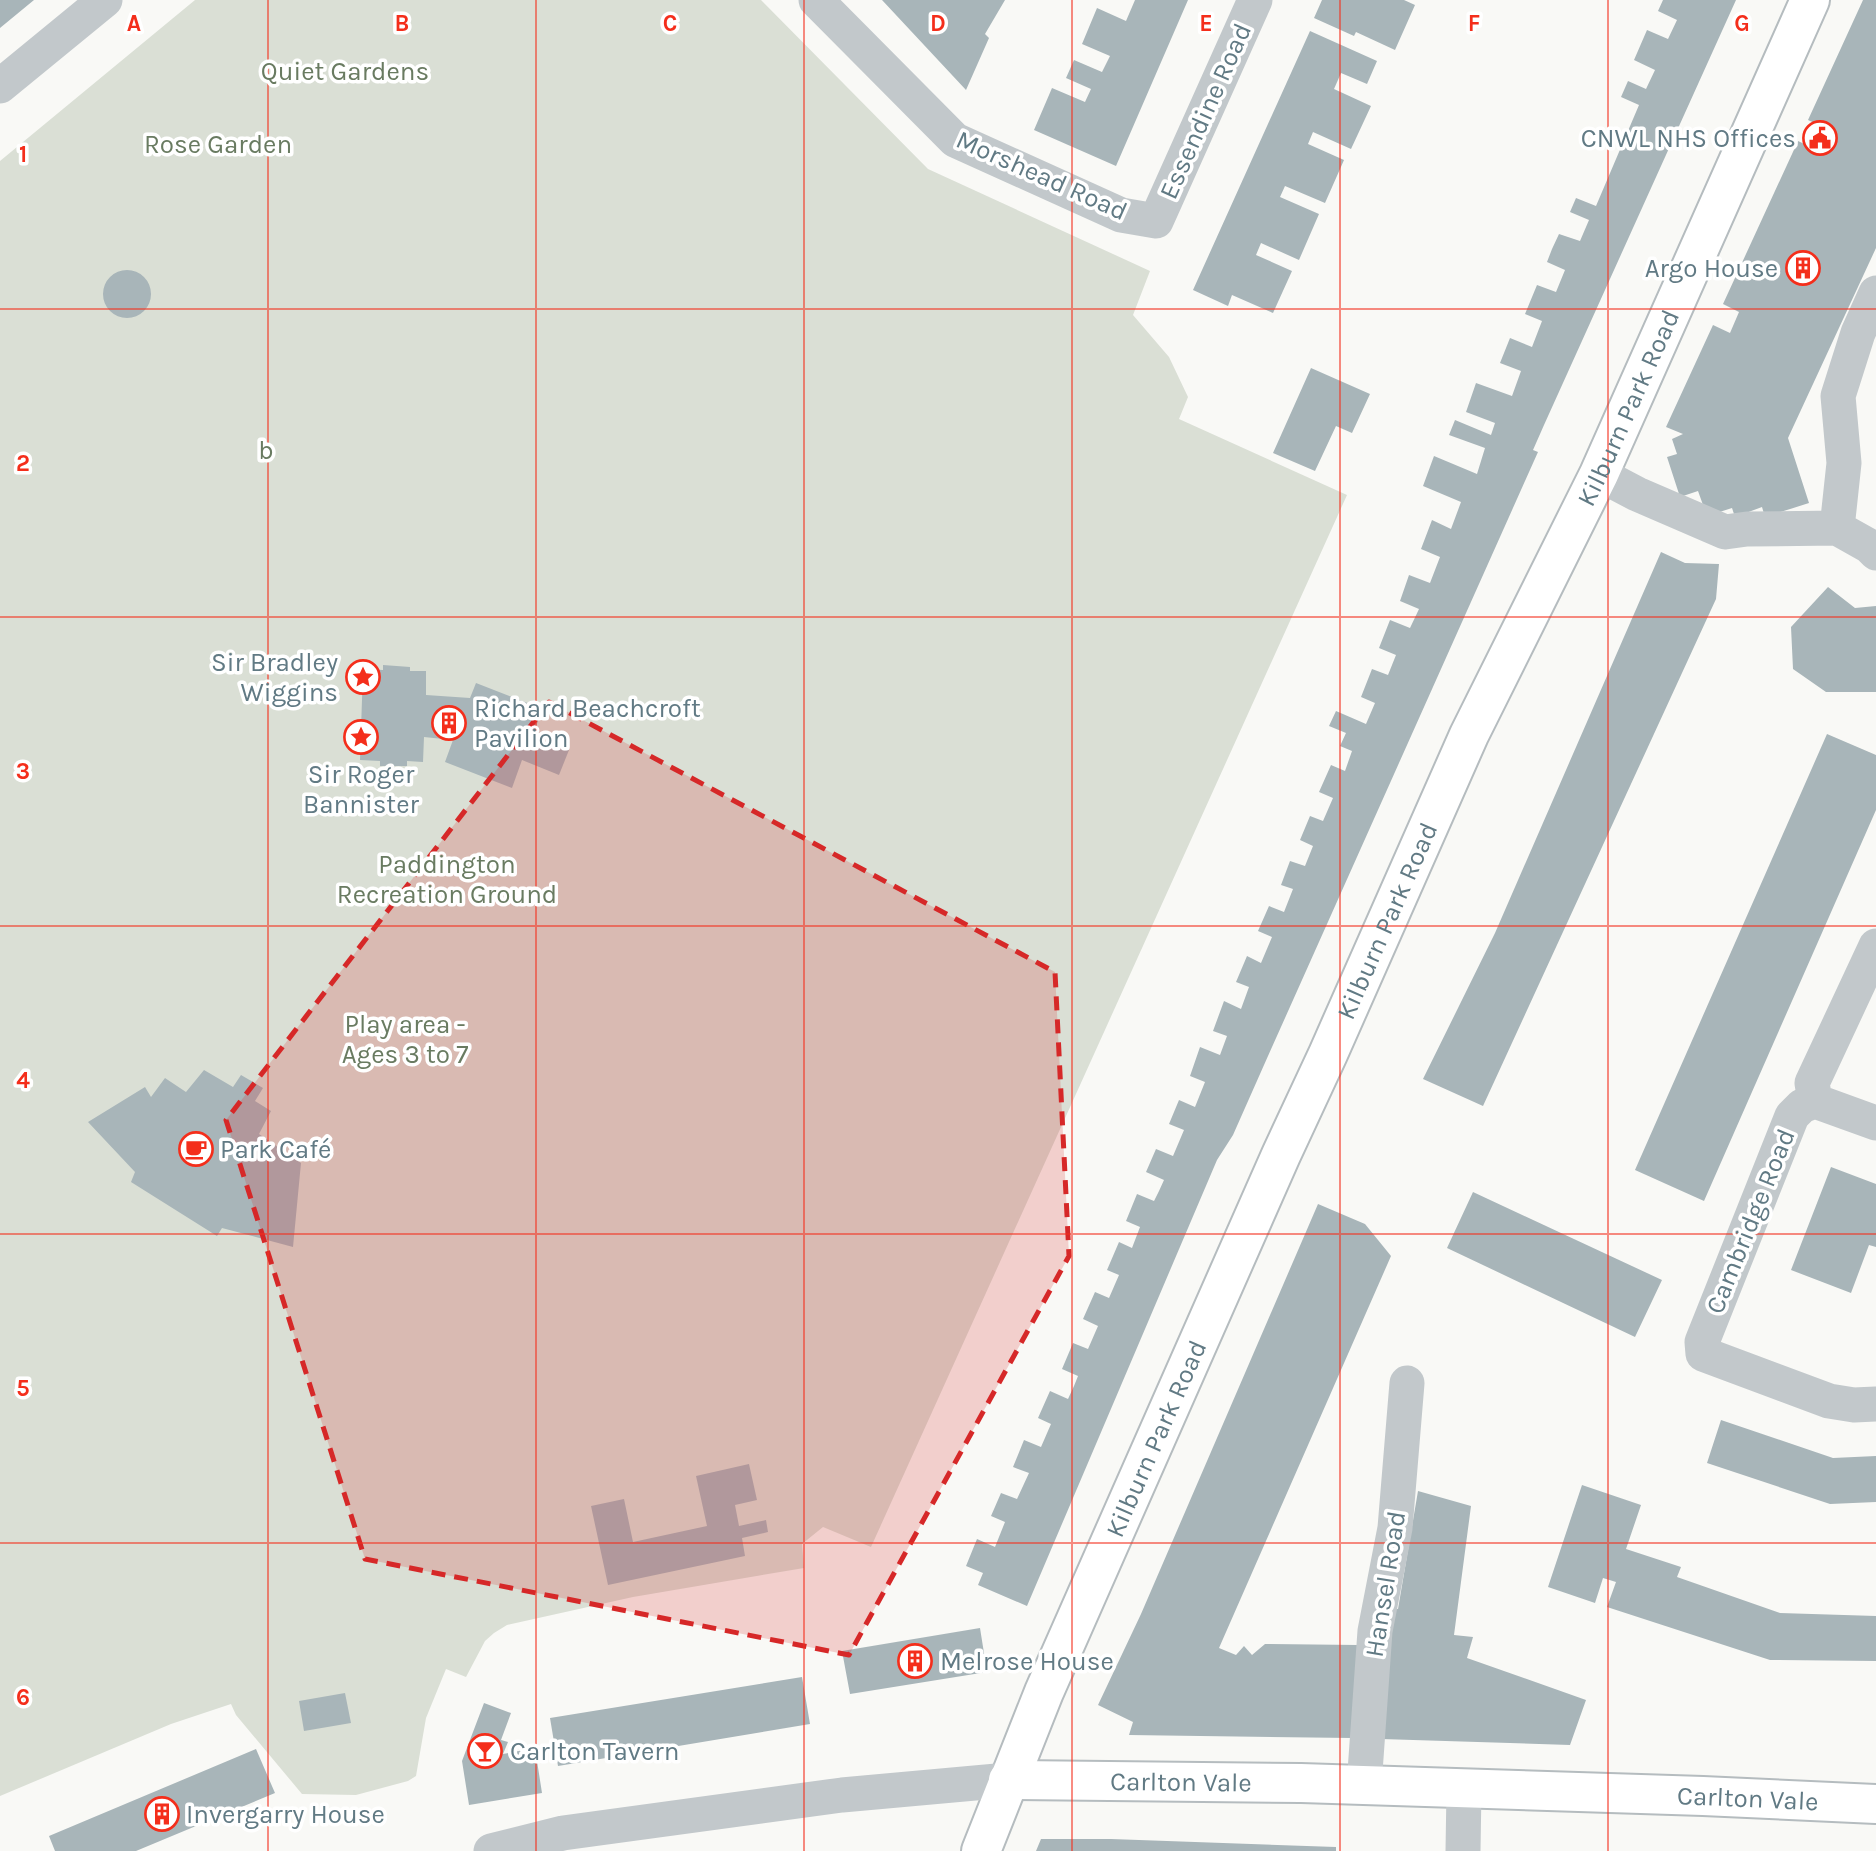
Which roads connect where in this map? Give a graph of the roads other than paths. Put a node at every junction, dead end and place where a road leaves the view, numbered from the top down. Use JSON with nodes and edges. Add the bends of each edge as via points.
{"nodes":[{"id":1,"x":105,"y":0,"type":"edge"},
{"id":2,"x":816,"y":0,"type":"edge"},
{"id":3,"x":1255,"y":0,"type":"edge"},
{"id":4,"x":1811,"y":0,"type":"edge"},
{"id":5,"x":0,"y":86,"type":"edge"},
{"id":6,"x":1156,"y":221,"type":"joint"},
{"id":7,"x":1876,"y":293,"type":"edge"},
{"id":8,"x":1867,"y":333,"type":"edge"},
{"id":9,"x":1599,"y":474,"type":"junction"},
{"id":10,"x":1837,"y":528,"type":"junction"},
{"id":11,"x":1876,"y":553,"type":"edge"},
{"id":12,"x":1876,"y":946,"type":"edge"},
{"id":13,"x":1815,"y":1101,"type":"junction"},
{"id":14,"x":1876,"y":1123,"type":"edge"},
{"id":15,"x":1407,"y":1383,"type":"dead end"},
{"id":16,"x":1876,"y":1404,"type":"edge"},
{"id":17,"x":1008,"y":1780,"type":"junction"},
{"id":18,"x":1364,"y":1786,"type":"junction"},
{"id":19,"x":1464,"y":1789,"type":"junction"},
{"id":20,"x":1876,"y":1804,"type":"edge"},
{"id":21,"x":491,"y":1851,"type":"edge"},
{"id":22,"x":981,"y":1851,"type":"edge"},
{"id":23,"x":1463,"y":1851,"type":"edge"}],
"edges":[{"from":1,"to":5,"type":"street"},
{"from":2,"to":6,"type":"street","name":"Morshead Road","via":[[954,140],[1121,215]]},
{"from":3,"to":6,"type":"street","name":"Essendine Road"},
{"from":4,"to":9,"type":"main road","name":"Kilburn Park Road"},
{"from":7,"to":8,"type":"street"},
{"from":8,"to":10,"type":"street","via":[[1838,396],[1844,463]]},
{"from":9,"to":10,"type":"street","via":[[1725,532]]},
{"from":9,"to":17,"type":"main road","name":"Kilburn Park Road","via":[[1469,735]]},
{"from":10,"to":11,"type":"street"},
{"from":12,"to":13,"type":"street","name":"Cambridge Road","via":[[1812,1083]]},
{"from":13,"to":14,"type":"street"},
{"from":13,"to":16,"type":"street","name":"Cambridge Road","via":[[1792,1116],[1702,1342],[1703,1354],[1829,1401]]},
{"from":15,"to":18,"type":"street","name":"Hansel Road","via":[[1395,1528],[1375,1631]]},
{"from":17,"to":18,"type":"main road","name":"Carlton Vale"},
{"from":17,"to":21,"type":"street","name":"Carlton Vale","via":[[842,1795],[563,1833]]},
{"from":17,"to":22,"type":"main road","name":"Kilburn Park Road"},
{"from":18,"to":19,"type":"main road","name":"Carlton Vale"},
{"from":19,"to":20,"type":"main road","name":"Carlton Vale"},
{"from":19,"to":23,"type":"street"}]}
